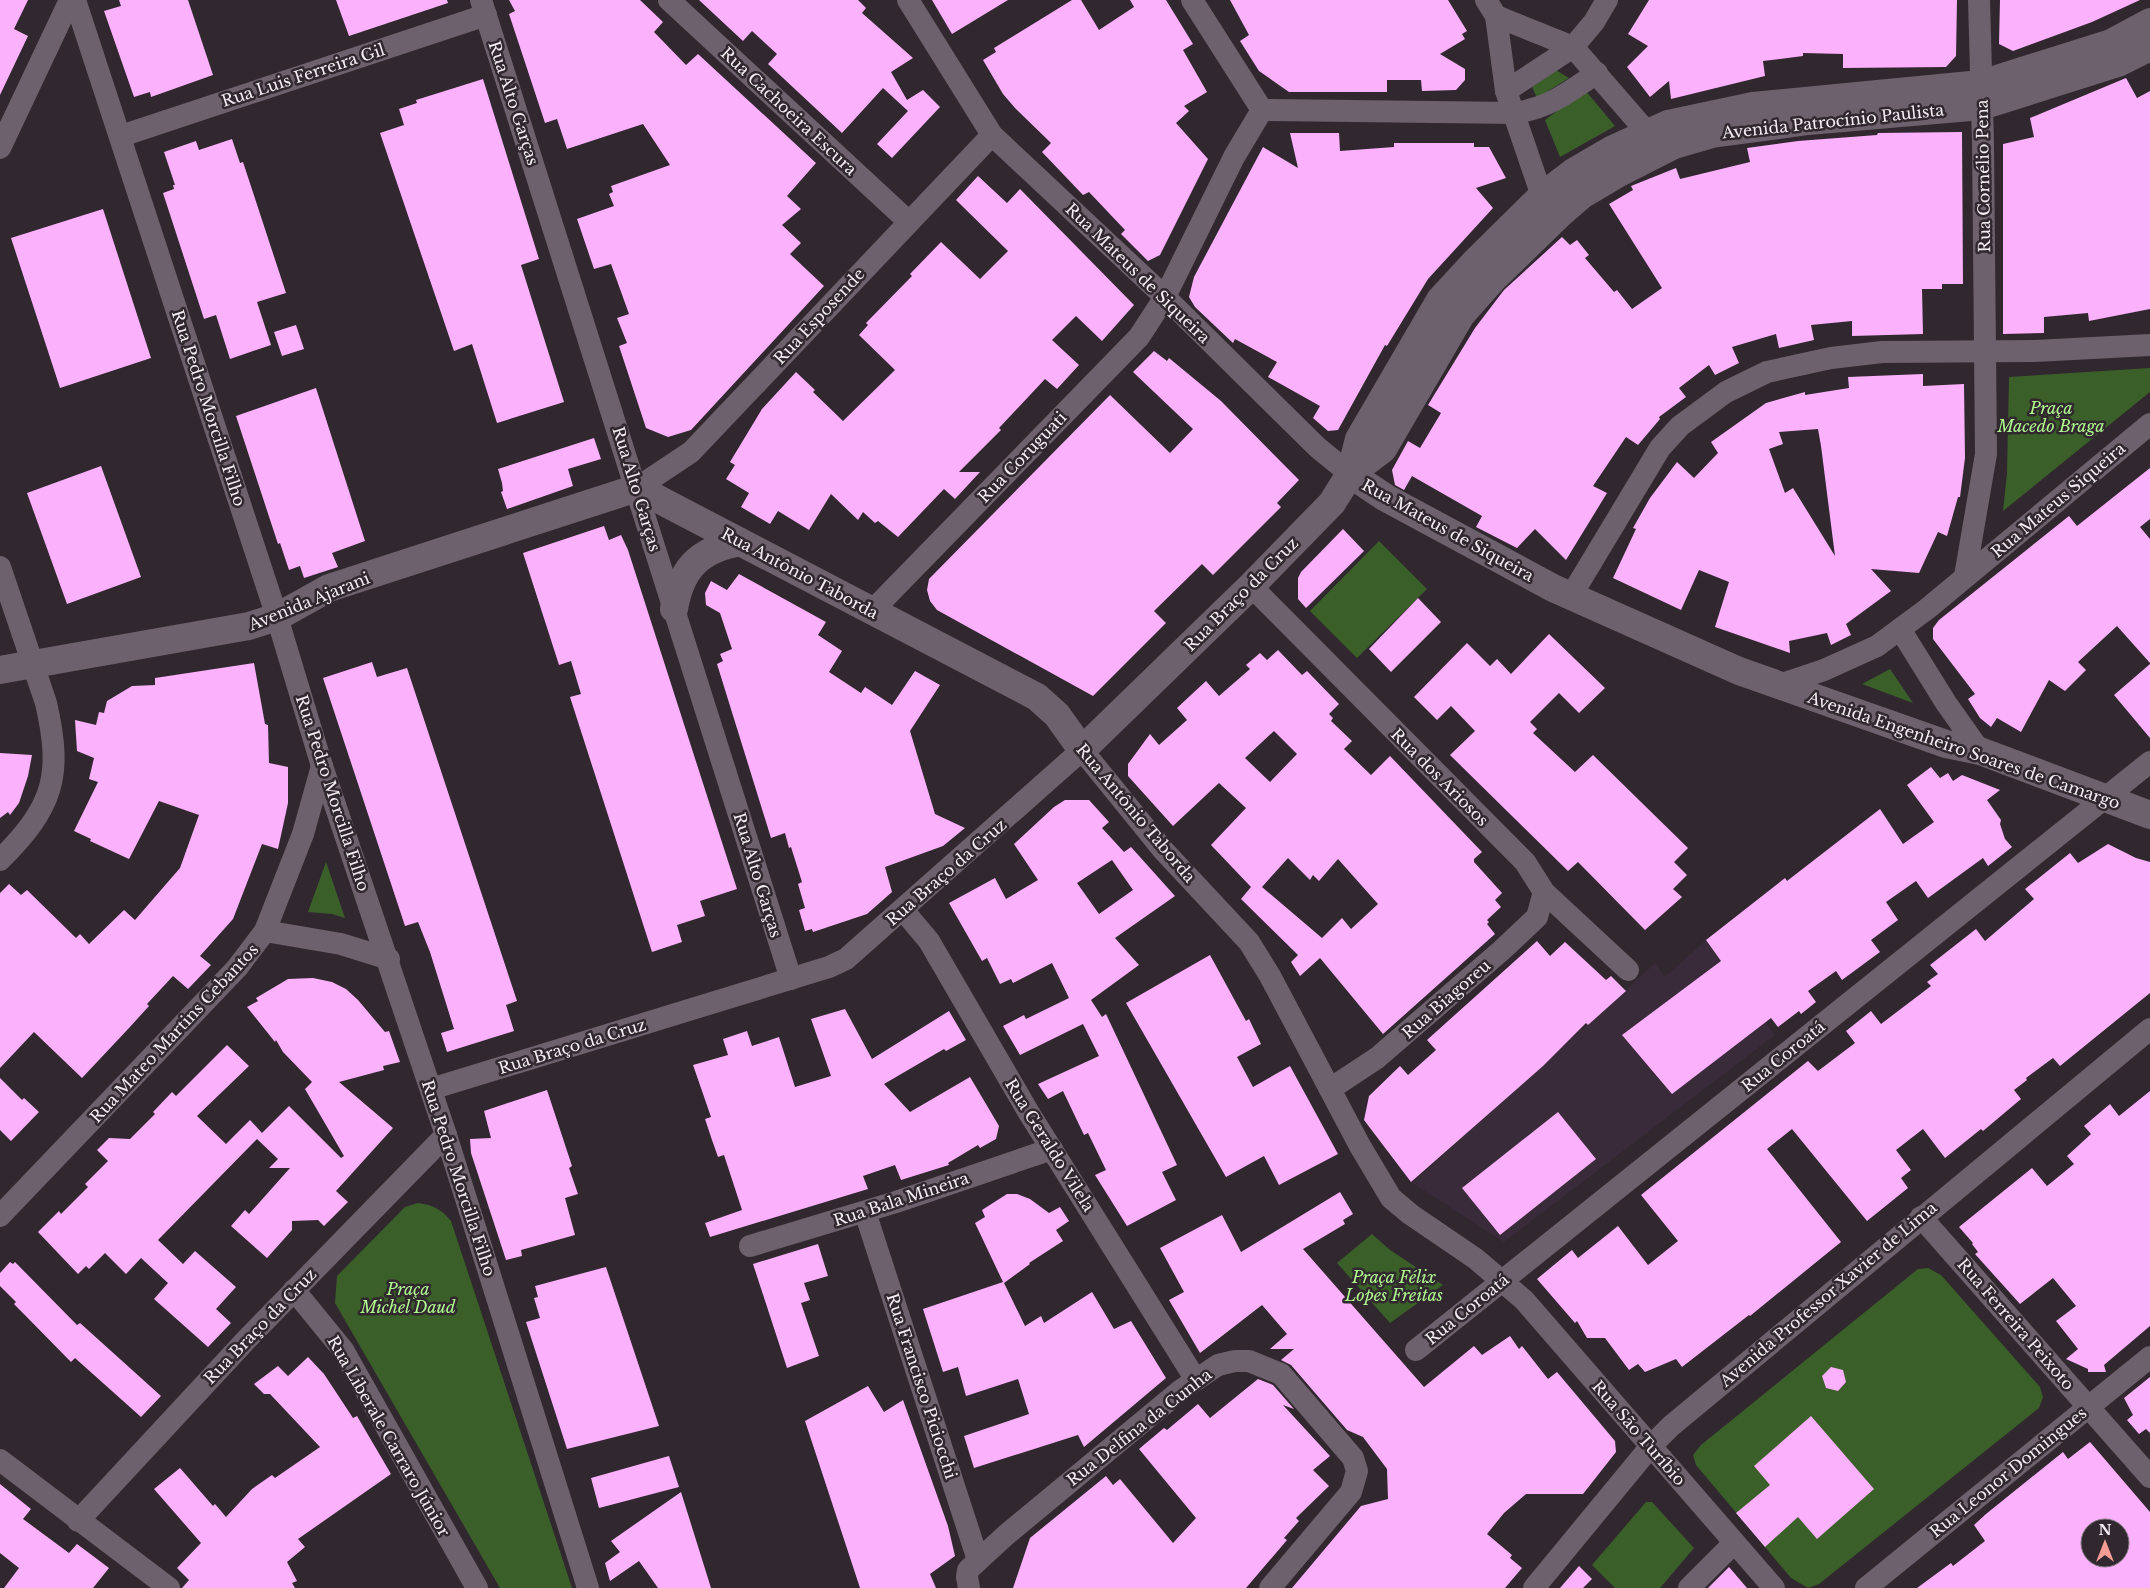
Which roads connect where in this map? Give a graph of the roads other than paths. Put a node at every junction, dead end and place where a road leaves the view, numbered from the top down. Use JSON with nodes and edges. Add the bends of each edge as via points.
{"nodes":[{"id":1,"x":70,"y":0,"type":"edge"},
{"id":2,"x":75,"y":0,"type":"edge"},
{"id":3,"x":668,"y":0,"type":"edge"},
{"id":4,"x":908,"y":0,"type":"edge"},
{"id":5,"x":1192,"y":0,"type":"edge"},
{"id":6,"x":1607,"y":0,"type":"edge"},
{"id":7,"x":1979,"y":0,"type":"edge"},
{"id":8,"x":484,"y":8,"type":"edge"},
{"id":9,"x":1491,"y":8,"type":"edge"},
{"id":10,"x":2150,"y":22,"type":"edge"},
{"id":11,"x":1573,"y":46,"type":"junction"},
{"id":12,"x":2150,"y":47,"type":"edge"},
{"id":13,"x":1597,"y":73,"type":"junction"},
{"id":14,"x":1506,"y":91,"type":"junction"},
{"id":15,"x":1981,"y":95,"type":"junction"},
{"id":16,"x":1262,"y":110,"type":"junction"},
{"id":17,"x":1515,"y":113,"type":"junction"},
{"id":18,"x":992,"y":135,"type":"junction"},
{"id":19,"x":121,"y":136,"type":"junction"},
{"id":20,"x":1655,"y":142,"type":"junction"},
{"id":21,"x":0,"y":148,"type":"edge"},
{"id":22,"x":1551,"y":205,"type":"junction"},
{"id":23,"x":908,"y":222,"type":"junction"},
{"id":24,"x":1165,"y":298,"type":"junction"},
{"id":25,"x":2150,"y":345,"type":"edge"},
{"id":26,"x":1984,"y":352,"type":"junction"},
{"id":27,"x":2150,"y":424,"type":"edge"},
{"id":28,"x":1350,"y":474,"type":"junction"},
{"id":29,"x":637,"y":488,"type":"junction"},
{"id":30,"x":740,"y":542,"type":"junction"},
{"id":31,"x":0,"y":567,"type":"edge"},
{"id":32,"x":1965,"y":576,"type":"junction"},
{"id":33,"x":1251,"y":586,"type":"junction"},
{"id":34,"x":1571,"y":596,"type":"junction"},
{"id":35,"x":674,"y":608,"type":"junction"},
{"id":36,"x":872,"y":611,"type":"junction"},
{"id":37,"x":277,"y":617,"type":"junction"},
{"id":38,"x":1900,"y":629,"type":"junction"},
{"id":39,"x":33,"y":665,"type":"junction"},
{"id":40,"x":0,"y":670,"type":"edge"},
{"id":41,"x":1778,"y":685,"type":"junction"},
{"id":42,"x":1082,"y":750,"type":"junction"},
{"id":43,"x":1980,"y":752,"type":"junction"},
{"id":44,"x":2150,"y":762,"type":"edge"},
{"id":45,"x":322,"y":766,"type":"junction"},
{"id":46,"x":2106,"y":798,"type":"junction"},
{"id":47,"x":2150,"y":815,"type":"edge"},
{"id":48,"x":0,"y":860,"type":"edge"},
{"id":49,"x":1544,"y":892,"type":"junction"},
{"id":50,"x":903,"y":910,"type":"junction"},
{"id":51,"x":266,"y":932,"type":"junction"},
{"id":52,"x":389,"y":959,"type":"junction"},
{"id":53,"x":1628,"y":970,"type":"dead end"},
{"id":54,"x":791,"y":979,"type":"junction"},
{"id":55,"x":2150,"y":1029,"type":"edge"},
{"id":56,"x":431,"y":1089,"type":"junction"},
{"id":57,"x":1330,"y":1089,"type":"junction"},
{"id":58,"x":446,"y":1135,"type":"junction"},
{"id":59,"x":1052,"y":1149,"type":"junction"},
{"id":60,"x":865,"y":1212,"type":"junction"},
{"id":61,"x":0,"y":1216,"type":"edge"},
{"id":62,"x":1921,"y":1217,"type":"junction"},
{"id":63,"x":750,"y":1246,"type":"dead end"},
{"id":64,"x":1502,"y":1282,"type":"junction"},
{"id":65,"x":294,"y":1290,"type":"junction"},
{"id":66,"x":1416,"y":1350,"type":"dead end"},
{"id":67,"x":2150,"y":1357,"type":"edge"},
{"id":68,"x":1196,"y":1380,"type":"junction"},
{"id":69,"x":2089,"y":1406,"type":"junction"},
{"id":70,"x":1650,"y":1446,"type":"junction"},
{"id":71,"x":0,"y":1460,"type":"edge"},
{"id":72,"x":2150,"y":1477,"type":"edge"},
{"id":73,"x":78,"y":1521,"type":"junction"},
{"id":74,"x":1734,"y":1542,"type":"junction"},
{"id":75,"x":972,"y":1573,"type":"edge"},
{"id":76,"x":169,"y":1588,"type":"edge"},
{"id":77,"x":477,"y":1588,"type":"edge"},
{"id":78,"x":588,"y":1588,"type":"edge"},
{"id":79,"x":1270,"y":1588,"type":"edge"},
{"id":80,"x":1534,"y":1588,"type":"edge"},
{"id":81,"x":1689,"y":1588,"type":"edge"},
{"id":82,"x":1774,"y":1588,"type":"edge"},
{"id":83,"x":1866,"y":1588,"type":"edge"}],
"edges":[{"from":1,"to":21,"type":"street"},
{"from":2,"to":19,"type":"street","name":"Rua Pedro Morcilla Filho"},
{"from":3,"to":23,"type":"street","name":"Rua Cachoeira Escura"},
{"from":4,"to":18,"type":"street","name":"Rua Mateus de Siqueira"},
{"from":5,"to":16,"type":"street"},
{"from":6,"to":11,"type":"street","via":[[1594,22]]},
{"from":7,"to":15,"type":"street","name":"Rua Cornélio Pena"},
{"from":8,"to":19,"type":"street","name":"Rua Luis Ferreira Gil"},
{"from":8,"to":29,"type":"street","name":"Rua Alto Garças"},
{"from":9,"to":11,"type":"street"},
{"from":9,"to":14,"type":"street"},
{"from":10,"to":15,"type":"street","name":"Avenida Patrocínio Paulista","via":[[2111,43]]},
{"from":11,"to":13,"type":"street"},
{"from":11,"to":14,"type":"street"},
{"from":12,"to":15,"type":"street","name":"Avenida Patrocínio Paulista","via":[[2118,63]]},
{"from":13,"to":17,"type":"street","via":[[1551,104]]},
{"from":13,"to":20,"type":"street"},
{"from":14,"to":17,"type":"street"},
{"from":15,"to":20,"type":"street","name":"Avenida Patrocínio Paulista","via":[[1753,106],[1668,124]]},
{"from":15,"to":26,"type":"street","name":"Rua Cornélio Pena"},
{"from":16,"to":17,"type":"street"},
{"from":16,"to":24,"type":"street","name":"Rua Coruguati","via":[[1234,157]]},
{"from":17,"to":22,"type":"street"},
{"from":18,"to":23,"type":"street","name":"Rua Esposende"},
{"from":18,"to":24,"type":"street","name":"Rua Mateus de Siqueira"},
{"from":19,"to":37,"type":"street","name":"Rua Pedro Morcilla Filho"},
{"from":20,"to":22,"type":"street","name":"Avenida Patrocínio Paulista","via":[[1610,150],[1575,171]]},
{"from":22,"to":28,"type":"street","name":"Avenida Patrocínio Paulista","via":[[1475,262],[1440,300],[1359,439]]},
{"from":23,"to":29,"type":"street","name":"Rua Esposende","via":[[691,452]]},
{"from":24,"to":28,"type":"street","name":"Rua Mateus de Siqueira","via":[[1317,447]]},
{"from":24,"to":36,"type":"street","name":"Rua Coruguati","via":[[1138,337]]},
{"from":25,"to":26,"type":"street"},
{"from":26,"to":32,"type":"street","via":[[1986,454]]},
{"from":26,"to":34,"type":"street","via":[[1882,352],[1831,358],[1767,372],[1726,392],[1680,426],[1660,448]]},
{"from":27,"to":32,"type":"street","name":"Rua Mateus Siqueira"},
{"from":28,"to":33,"type":"street","name":"Rua Braço da Cruz","via":[[1332,504]]},
{"from":28,"to":34,"type":"street","name":"Rua Mateus de Siqueira","via":[[1386,498]]},
{"from":29,"to":30,"type":"street","name":"Rua Antônio Taborda"},
{"from":29,"to":35,"type":"street","name":"Rua Alto Garças"},
{"from":29,"to":37,"type":"street","name":"Avenida Ajarani","via":[[329,588]]},
{"from":30,"to":35,"type":"street","via":[[720,546],[697,560],[678,588]]},
{"from":30,"to":36,"type":"street","name":"Rua Antônio Taborda"},
{"from":31,"to":39,"type":"street"},
{"from":32,"to":38,"type":"street"},
{"from":33,"to":42,"type":"street","name":"Rua Braço da Cruz"},
{"from":33,"to":49,"type":"street","name":"Rua dos Ariosos","via":[[1525,862]]},
{"from":34,"to":41,"type":"street","name":"Rua Mateus de Siqueira","via":[[1739,671]]},
{"from":35,"to":54,"type":"street","name":"Rua Alto Garças"},
{"from":36,"to":42,"type":"street","name":"Rua Antônio Taborda","via":[[1037,696],[1057,715]]},
{"from":37,"to":39,"type":"street","name":"Avenida Ajarani","via":[[208,635]]},
{"from":37,"to":45,"type":"street","name":"Rua Pedro Morcilla Filho"},
{"from":38,"to":41,"type":"street","via":[[1877,646],[1824,670]]},
{"from":38,"to":43,"type":"street"},
{"from":39,"to":40,"type":"street","name":"Avenida Ajarani"},
{"from":39,"to":48,"type":"street","via":[[52,726],[54,762],[50,791],[36,820]]},
{"from":41,"to":43,"type":"street","name":"Avenida Engenheiro Soares de Camargo","via":[[1946,744]]},
{"from":42,"to":50,"type":"street","name":"Rua Braço da Cruz"},
{"from":42,"to":57,"type":"street","name":"Rua Antônio Taborda","via":[[1164,851],[1249,942]]},
{"from":43,"to":46,"type":"street","name":"Avenida Engenheiro Soares de Camargo"},
{"from":44,"to":46,"type":"street","name":"Rua Coroatá"},
{"from":45,"to":51,"type":"street","name":"Rua Mateo Martins Cebantos","via":[[303,834]]},
{"from":45,"to":52,"type":"street","name":"Rua Pedro Morcilla Filho"},
{"from":46,"to":47,"type":"street","name":"Avenida Engenheiro Soares de Camargo"},
{"from":46,"to":64,"type":"street","name":"Rua Coroatá"},
{"from":49,"to":53,"type":"street","name":"Rua dos Ariosos"},
{"from":49,"to":57,"type":"street","name":"Rua Biagoreu","via":[[1537,917],[1502,950],[1377,1058]]},
{"from":50,"to":54,"type":"street","name":"Rua Braço da Cruz","via":[[846,959]]},
{"from":50,"to":59,"type":"street","name":"Rua Geraldo Vilela","via":[[929,941]]},
{"from":51,"to":52,"type":"street","via":[[341,944]]},
{"from":51,"to":61,"type":"street","name":"Rua Mateo Martins Cebantos","via":[[237,968]]},
{"from":52,"to":56,"type":"street","name":"Rua Pedro Morcilla Filho"},
{"from":54,"to":56,"type":"street","name":"Rua Braço da Cruz"},
{"from":55,"to":62,"type":"street","name":"Avenida Professor Xavier de Lima"},
{"from":56,"to":58,"type":"street","name":"Rua Pedro Morcilla Filho"},
{"from":57,"to":64,"type":"street","name":"Rua Antônio Taborda","via":[[1392,1198],[1410,1214],[1476,1258]]},
{"from":58,"to":65,"type":"street","name":"Rua Braço da Cruz"},
{"from":58,"to":78,"type":"street","name":"Rua Pedro Morcilla Filho"},
{"from":59,"to":60,"type":"street","name":"Rua Bala Mineira"},
{"from":59,"to":68,"type":"street","name":"Rua Geraldo Vilela"},
{"from":60,"to":63,"type":"street","name":"Rua Bala Mineira"},
{"from":60,"to":75,"type":"street","name":"Rua Francisco Piciocchi"},
{"from":62,"to":69,"type":"street","name":"Rua Ferreira Peixoto"},
{"from":62,"to":70,"type":"street","name":"Avenida Professor Xavier de Lima"},
{"from":64,"to":66,"type":"street","name":"Rua Coroatá"},
{"from":64,"to":70,"type":"street","name":"Rua São Turíbio","via":[[1524,1300]]},
{"from":65,"to":73,"type":"street","name":"Rua Braço da Cruz"},
{"from":65,"to":77,"type":"street","name":"Rua Liberale Carraro Júnior","via":[[344,1350]]},
{"from":67,"to":69,"type":"street","name":"Rua Leonor Domingues"},
{"from":68,"to":75,"type":"street","name":"Rua Delfina da Cunha","via":[[1166,1402]]},
{"from":68,"to":79,"type":"street","name":"Rua Delfina da Cunha","via":[[1218,1366],[1235,1361],[1249,1361],[1281,1374],[1354,1458],[1357,1471],[1351,1492]]},
{"from":69,"to":72,"type":"street","name":"Rua Ferreira Peixoto"},
{"from":69,"to":83,"type":"street","name":"Rua Leonor Domingues"},
{"from":70,"to":74,"type":"street","name":"Rua São Turíbio"},
{"from":70,"to":80,"type":"street","name":"Avenida Professor Xavier de Lima"},
{"from":71,"to":73,"type":"street"},
{"from":73,"to":76,"type":"street"},
{"from":74,"to":81,"type":"street"},
{"from":74,"to":82,"type":"street","name":"Rua São Turíbio"}]}
